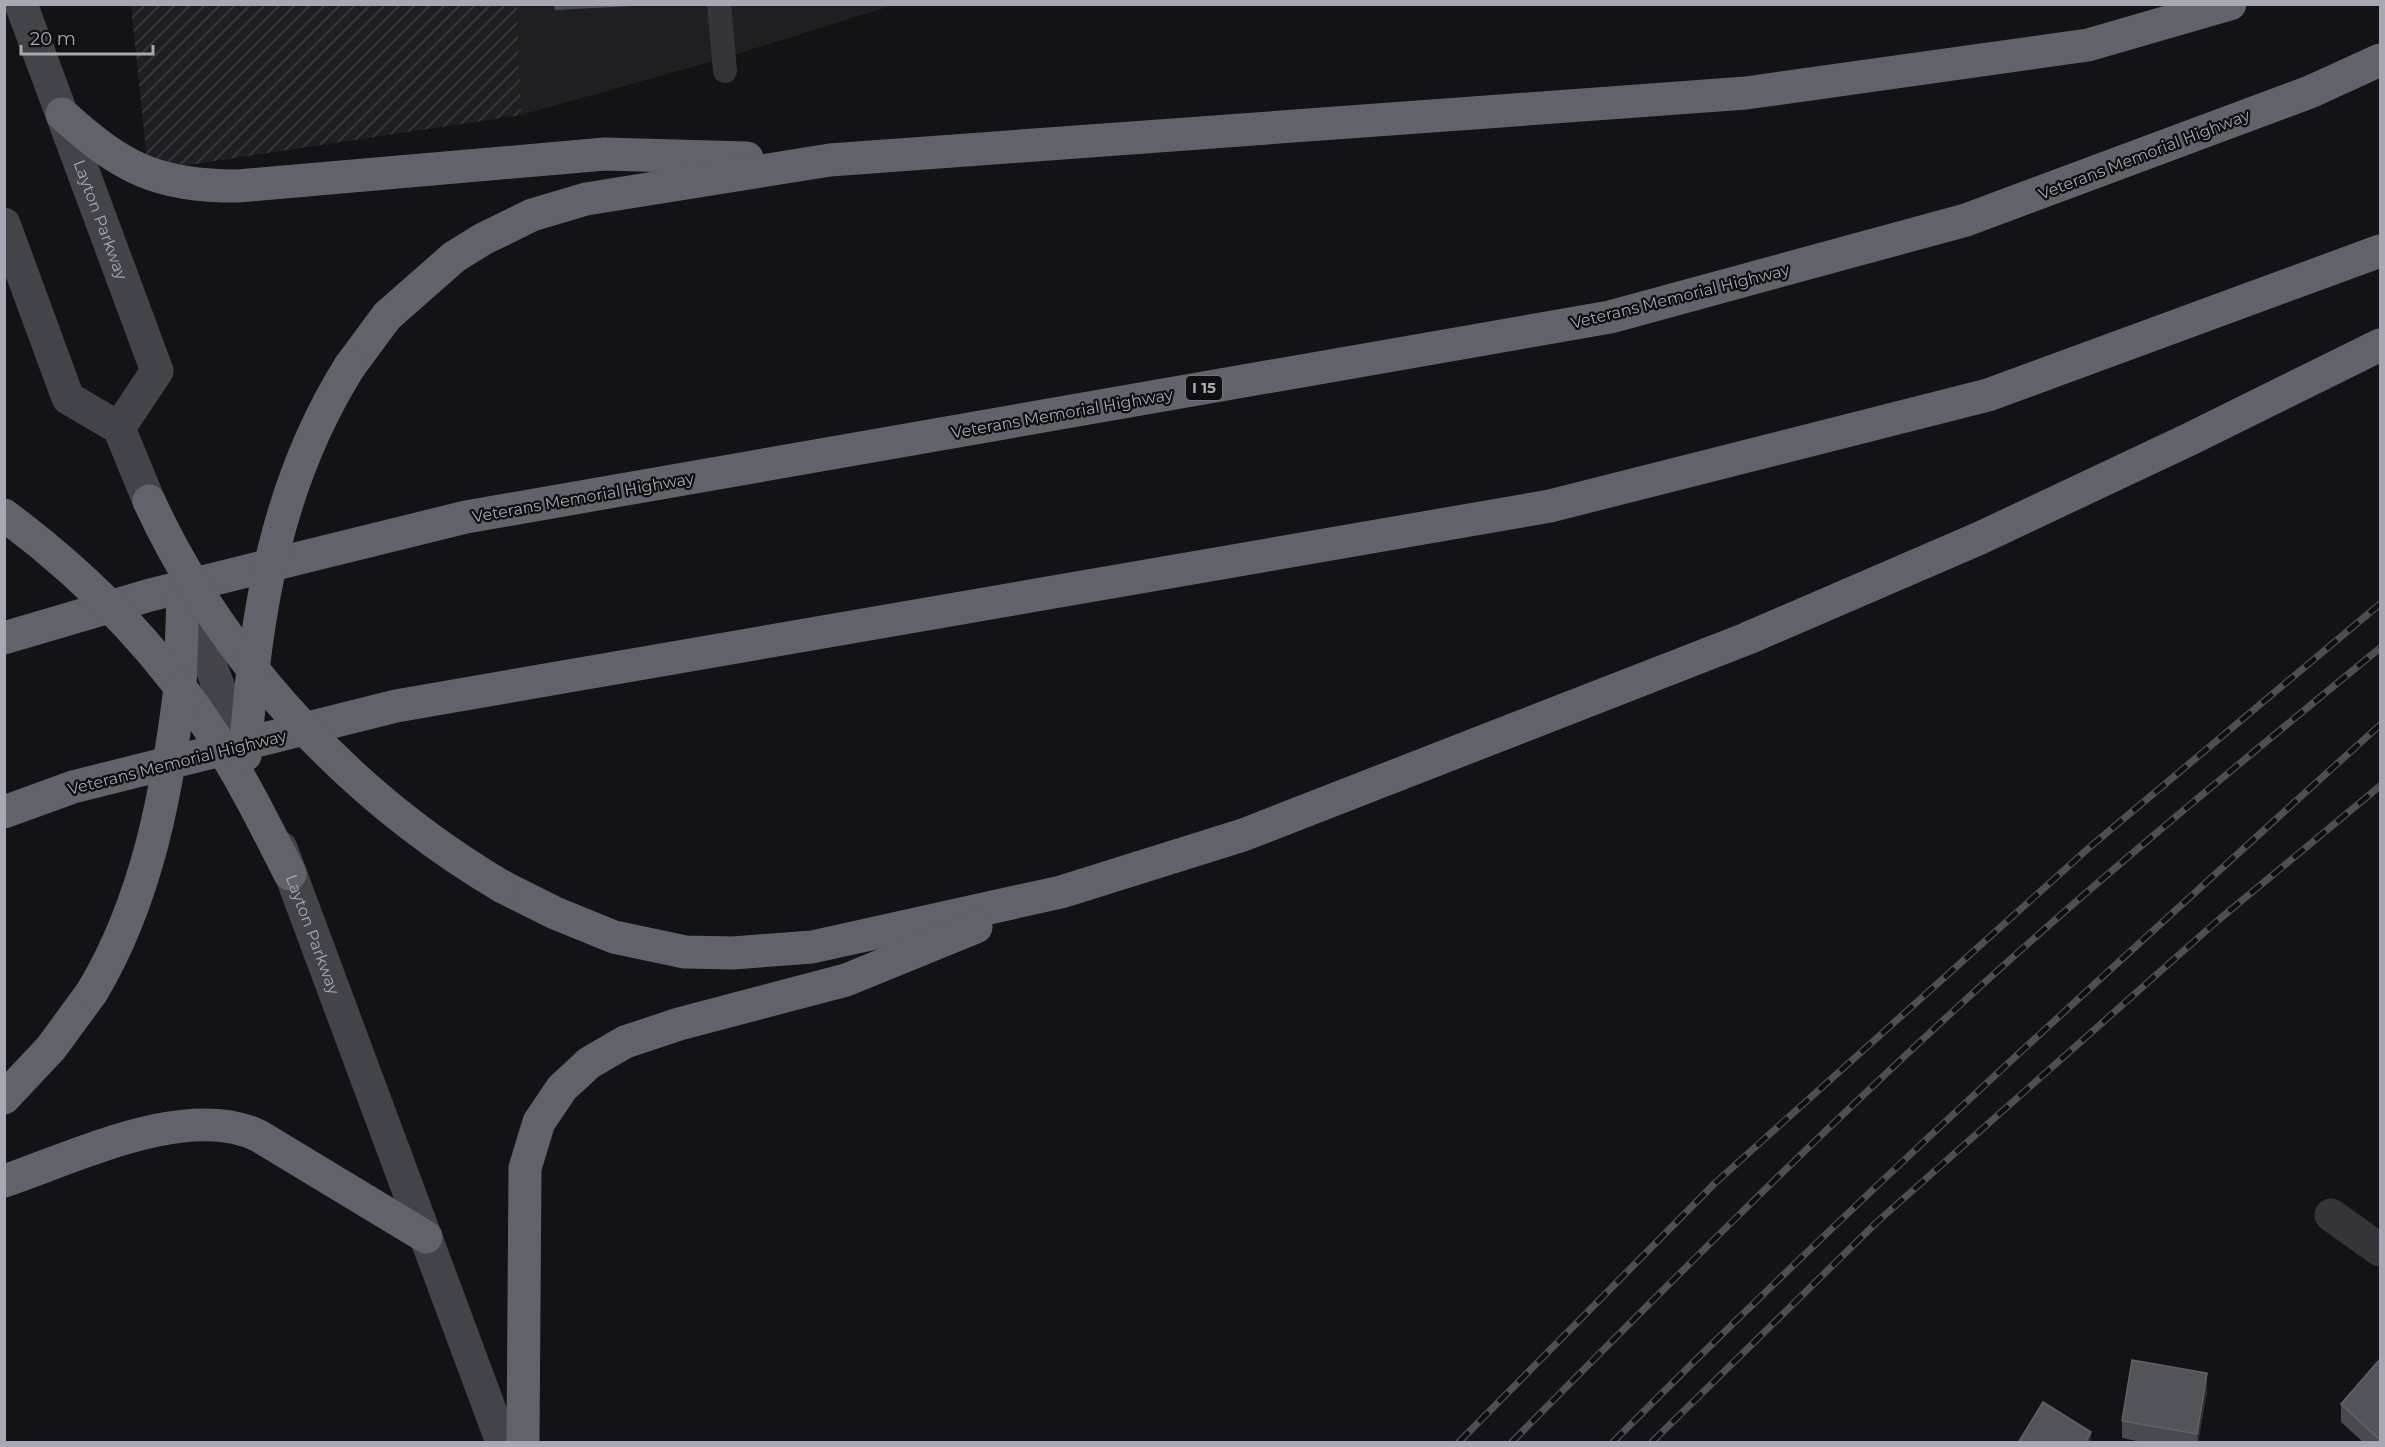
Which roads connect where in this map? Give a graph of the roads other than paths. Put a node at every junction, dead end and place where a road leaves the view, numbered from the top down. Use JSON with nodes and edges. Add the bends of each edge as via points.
{"nodes":[{"id":1,"x":21,"y":4,"type":"edge"},
{"id":2,"x":719,"y":4,"type":"edge"},
{"id":3,"x":2230,"y":4,"type":"edge"},
{"id":4,"x":2380,"y":60,"type":"edge"},
{"id":5,"x":725,"y":71,"type":"dead end"},
{"id":6,"x":62,"y":114,"type":"junction"},
{"id":7,"x":830,"y":160,"type":"junction"},
{"id":8,"x":4,"y":224,"type":"edge"},
{"id":9,"x":2380,"y":251,"type":"edge"},
{"id":10,"x":2380,"y":345,"type":"edge"},
{"id":11,"x":119,"y":428,"type":"junction"},
{"id":12,"x":149,"y":501,"type":"junction"},
{"id":13,"x":4,"y":515,"type":"edge"},
{"id":14,"x":183,"y":592,"type":"junction"},
{"id":15,"x":4,"y":638,"type":"edge"},
{"id":16,"x":251,"y":665,"type":"junction"},
{"id":17,"x":180,"y":688,"type":"junction"},
{"id":18,"x":245,"y":755,"type":"junction"},
{"id":19,"x":4,"y":812,"type":"edge"},
{"id":20,"x":290,"y":874,"type":"junction"},
{"id":21,"x":1061,"y":892,"type":"junction"},
{"id":22,"x":4,"y":1098,"type":"edge"},
{"id":23,"x":4,"y":1181,"type":"edge"},
{"id":24,"x":2331,"y":1215,"type":"dead end"},
{"id":25,"x":426,"y":1237,"type":"junction"},
{"id":26,"x":2380,"y":1250,"type":"edge"},
{"id":27,"x":502,"y":1443,"type":"edge"},
{"id":28,"x":523,"y":1443,"type":"edge"}],
"edges":[{"from":1,"to":6,"type":"main road","name":"Layton Parkway"},
{"from":2,"to":5,"type":"lane"},
{"from":3,"to":7,"type":"highway","via":[[2088,45],[1746,93]]},
{"from":4,"to":15,"type":"highway","name":"Veterans Memorial Highway","number":"I 15","via":[[2310,92],[1966,220],[1610,317],[466,517],[150,595]]},
{"from":6,"to":7,"type":"highway","via":[[98,146],[140,171],[207,186],[605,154]]},
{"from":6,"to":11,"type":"main road","name":"Layton Parkway","via":[[157,371]]},
{"from":7,"to":16,"type":"highway","bridge":true,"via":[[586,199],[532,215],[483,239],[432,274],[387,316],[350,366],[319,422],[285,506],[262,598]]},
{"from":8,"to":11,"type":"main road","via":[[68,398]]},
{"from":9,"to":19,"type":"highway","name":"Veterans Memorial Highway","via":[[1988,395],[1550,506],[396,706],[73,787]]},
{"from":10,"to":21,"type":"highway","via":[[1980,538],[1746,639],[1243,835]]},
{"from":11,"to":12,"type":"main road","name":"Layton Parkway"},
{"from":12,"to":14,"type":"main road","name":"Layton Parkway","bridge":true},
{"from":12,"to":16,"type":"highway","bridge":true,"via":[[186,573]]},
{"from":13,"to":17,"type":"highway","bridge":true,"via":[[98,593],[143,640]]},
{"from":14,"to":17,"type":"highway"},
{"from":14,"to":18,"type":"main road","name":"Layton Parkway","bridge":true},
{"from":16,"to":18,"type":"highway","bridge":true},
{"from":16,"to":21,"type":"highway","bridge":true,"via":[[303,726],[375,795],[470,868],[555,914],[614,936],[685,952],[812,947]]},
{"from":17,"to":20,"type":"highway","bridge":true,"via":[[219,744]]},
{"from":17,"to":22,"type":"highway","bridge":true,"via":[[166,783],[145,870],[121,936],[92,992],[51,1048]]},
{"from":18,"to":20,"type":"main road","name":"Layton Parkway","bridge":true},
{"from":20,"to":25,"type":"main road","name":"Layton Parkway"},
{"from":21,"to":28,"type":"highway","via":[[846,980],[633,1039],[596,1058],[562,1088],[533,1136],[524,1182]]},
{"from":23,"to":25,"type":"highway","via":[[149,1132],[186,1125],[232,1126],[260,1136]]},
{"from":24,"to":26,"type":"street"},
{"from":25,"to":27,"type":"main road","name":"Layton Parkway"}]}
